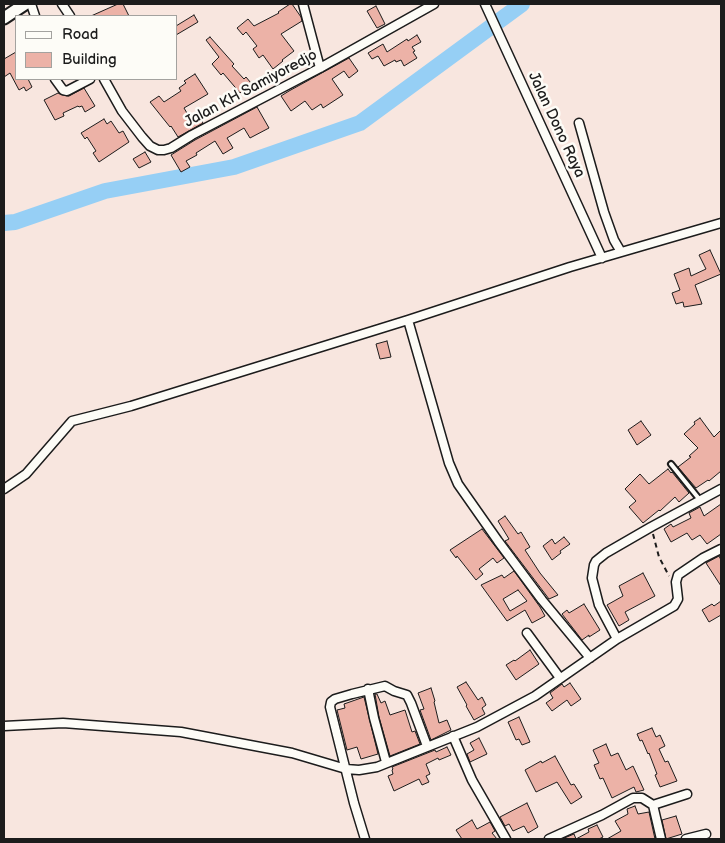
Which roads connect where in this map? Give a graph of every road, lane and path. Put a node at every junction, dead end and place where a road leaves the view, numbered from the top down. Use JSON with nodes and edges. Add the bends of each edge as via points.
{"nodes":[{"id":1,"x":25,"y":4,"type":"edge"},
{"id":2,"x":62,"y":4,"type":"edge"},
{"id":3,"x":302,"y":4,"type":"edge"},
{"id":4,"x":434,"y":4,"type":"edge"},
{"id":5,"x":485,"y":4,"type":"edge"},
{"id":6,"x":69,"y":15,"type":"edge"},
{"id":7,"x":4,"y":18,"type":"edge"},
{"id":8,"x":320,"y":68,"type":"junction"},
{"id":9,"x":56,"y":80,"type":"edge"},
{"id":10,"x":88,"y":80,"type":"edge"},
{"id":11,"x":105,"y":80,"type":"edge"},
{"id":12,"x":579,"y":123,"type":"dead end"},
{"id":13,"x":721,"y":223,"type":"edge"},
{"id":14,"x":621,"y":252,"type":"junction"},
{"id":15,"x":602,"y":258,"type":"junction"},
{"id":16,"x":408,"y":320,"type":"junction"},
{"id":17,"x":672,"y":464,"type":"dead end"},
{"id":18,"x":4,"y":489,"type":"edge"},
{"id":19,"x":720,"y":491,"type":"edge"},
{"id":20,"x":700,"y":500,"type":"junction"},
{"id":21,"x":651,"y":526,"type":"junction"},
{"id":22,"x":721,"y":549,"type":"edge"},
{"id":23,"x":677,"y":592,"type":"junction"},
{"id":24,"x":527,"y":633,"type":"dead end"},
{"id":25,"x":617,"y":639,"type":"junction"},
{"id":26,"x":590,"y":658,"type":"junction"},
{"id":27,"x":560,"y":678,"type":"junction"},
{"id":28,"x":368,"y":690,"type":"junction"},
{"id":29,"x":4,"y":726,"type":"edge"},
{"id":30,"x":453,"y":736,"type":"junction"},
{"id":31,"x":427,"y":746,"type":"junction"},
{"id":32,"x":386,"y":762,"type":"junction"},
{"id":33,"x":346,"y":769,"type":"junction"},
{"id":34,"x":686,"y":794,"type":"dead end"},
{"id":35,"x":652,"y":805,"type":"junction"},
{"id":36,"x":706,"y":834,"type":"dead end"},
{"id":37,"x":365,"y":839,"type":"edge"},
{"id":38,"x":506,"y":839,"type":"edge"},
{"id":39,"x":549,"y":839,"type":"edge"},
{"id":40,"x":661,"y":839,"type":"edge"},
{"id":41,"x":686,"y":839,"type":"edge"}],
"edges":[{"from":1,"to":7,"type":"main road"},
{"from":2,"to":6,"type":"street"},
{"from":3,"to":8,"type":"street"},
{"from":4,"to":8,"type":"street","name":"Jalan KH Samiyoredjo"},
{"from":5,"to":15,"type":"street","name":"Jalan Dono Raya"},
{"from":8,"to":11,"type":"street","name":"Jalan KH Samiyoredjo","via":[[164,150],[150,146],[142,138]]},
{"from":9,"to":10,"type":"street","via":[[68,91]]},
{"from":12,"to":14,"type":"street","via":[[604,212]]},
{"from":13,"to":14,"type":"street"},
{"from":14,"to":15,"type":"street"},
{"from":15,"to":16,"type":"street"},
{"from":16,"to":18,"type":"street","via":[[141,403],[72,421],[26,474]]},
{"from":16,"to":26,"type":"street","via":[[458,484],[542,600]]},
{"from":17,"to":20,"type":"lane"},
{"from":19,"to":20,"type":"street"},
{"from":20,"to":21,"type":"street"},
{"from":21,"to":23,"type":"path","via":[[659,557]]},
{"from":21,"to":25,"type":"street","via":[[606,553],[594,565],[592,578],[599,605]]},
{"from":22,"to":23,"type":"street","via":[[678,575]]},
{"from":23,"to":25,"type":"street","via":[[674,606]]},
{"from":24,"to":27,"type":"street"},
{"from":25,"to":26,"type":"street"},
{"from":26,"to":27,"type":"street"},
{"from":27,"to":30,"type":"street","via":[[535,696]]},
{"from":28,"to":31,"type":"street","via":[[385,686],[407,695]]},
{"from":28,"to":32,"type":"street"},
{"from":28,"to":33,"type":"street","via":[[331,702]]},
{"from":29,"to":33,"type":"street","via":[[64,723],[181,732],[292,754]]},
{"from":30,"to":31,"type":"street"},
{"from":30,"to":38,"type":"street","via":[[472,780]]},
{"from":31,"to":32,"type":"street"},
{"from":32,"to":33,"type":"street","via":[[377,767]]},
{"from":33,"to":37,"type":"street"},
{"from":34,"to":35,"type":"street"},
{"from":35,"to":39,"type":"street","via":[[642,798],[634,798]]},
{"from":35,"to":40,"type":"street"},
{"from":36,"to":41,"type":"street"}]}
